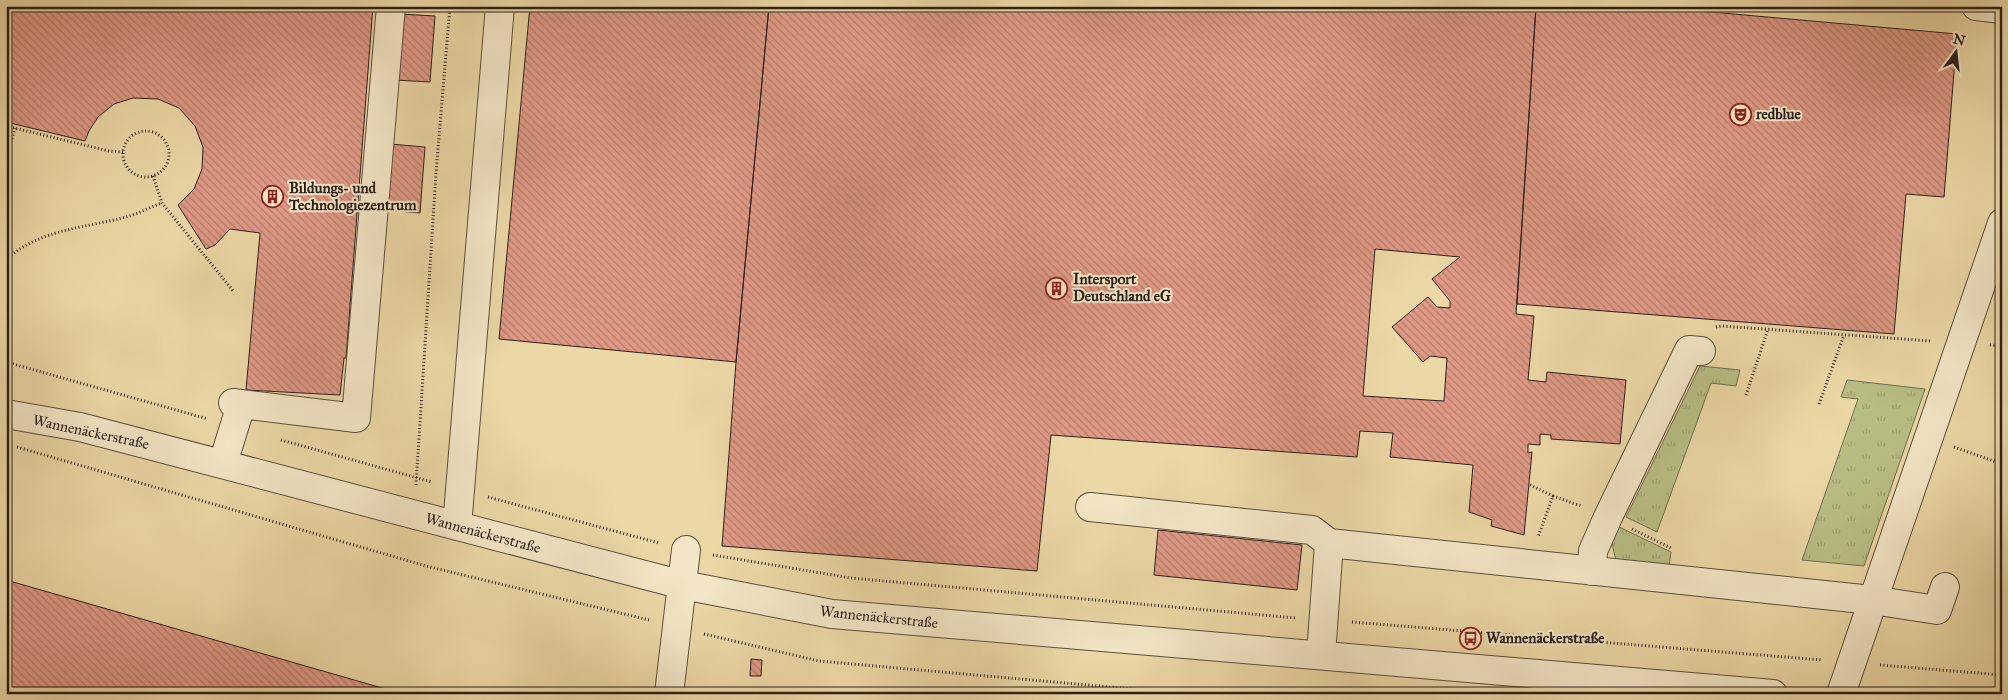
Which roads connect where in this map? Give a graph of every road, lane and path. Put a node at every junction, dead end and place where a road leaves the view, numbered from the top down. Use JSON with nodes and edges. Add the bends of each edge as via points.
{"nodes":[{"id":1,"x":390,"y":6,"type":"edge"},
{"id":2,"x":450,"y":6,"type":"edge"},
{"id":3,"x":500,"y":6,"type":"edge"},
{"id":4,"x":1976,"y":6,"type":"edge"},
{"id":5,"x":2002,"y":9,"type":"edge"},
{"id":6,"x":6,"y":126,"type":"edge"},
{"id":7,"x":15,"y":128,"type":"junction"},
{"id":8,"x":123,"y":152,"type":"junction"},
{"id":9,"x":6,"y":159,"type":"edge"},
{"id":10,"x":153,"y":176,"type":"junction"},
{"id":11,"x":162,"y":203,"type":"junction"},
{"id":12,"x":2002,"y":223,"type":"edge"},
{"id":13,"x":6,"y":260,"type":"edge"},
{"id":14,"x":234,"y":292,"type":"dead end"},
{"id":15,"x":1722,"y":326,"type":"dead end"},
{"id":16,"x":1768,"y":329,"type":"junction"},
{"id":17,"x":1844,"y":334,"type":"junction"},
{"id":18,"x":1960,"y":343,"type":"junction"},
{"id":19,"x":2002,"y":346,"type":"edge"},
{"id":20,"x":1701,"y":351,"type":"dead end"},
{"id":21,"x":6,"y":362,"type":"edge"},
{"id":22,"x":1746,"y":395,"type":"dead end"},
{"id":23,"x":1818,"y":404,"type":"dead end"},
{"id":24,"x":236,"y":412,"type":"junction"},
{"id":25,"x":6,"y":414,"type":"edge"},
{"id":26,"x":1928,"y":438,"type":"junction"},
{"id":27,"x":15,"y":447,"type":"dead end"},
{"id":28,"x":222,"y":463,"type":"junction"},
{"id":29,"x":2002,"y":464,"type":"edge"},
{"id":30,"x":416,"y":478,"type":"junction"},
{"id":31,"x":1530,"y":485,"type":"dead end"},
{"id":32,"x":459,"y":489,"type":"junction"},
{"id":33,"x":1090,"y":507,"type":"dead end"},
{"id":34,"x":417,"y":516,"type":"junction"},
{"id":35,"x":1608,"y":517,"type":"junction"},
{"id":36,"x":457,"y":526,"type":"junction"},
{"id":37,"x":1537,"y":540,"type":"dead end"},
{"id":38,"x":1329,"y":543,"type":"junction"},
{"id":39,"x":686,"y":550,"type":"junction"},
{"id":40,"x":1673,"y":550,"type":"dead end"},
{"id":41,"x":1592,"y":571,"type":"junction"},
{"id":42,"x":683,"y":585,"type":"junction"},
{"id":43,"x":1945,"y":586,"type":"dead end"},
{"id":44,"x":1872,"y":600,"type":"junction"},
{"id":45,"x":1322,"y":620,"type":"junction"},
{"id":46,"x":678,"y":627,"type":"junction"},
{"id":47,"x":1321,"y":655,"type":"junction"},
{"id":48,"x":1850,"y":662,"type":"junction"},
{"id":49,"x":2002,"y":675,"type":"edge"},
{"id":50,"x":669,"y":694,"type":"edge"},
{"id":51,"x":1188,"y":694,"type":"edge"},
{"id":52,"x":1772,"y":694,"type":"edge"},
{"id":53,"x":1841,"y":694,"type":"edge"}],
"edges":[{"from":1,"to":24,"type":"street","via":[[356,418]]},
{"from":2,"to":30,"type":"path"},
{"from":3,"to":32,"type":"street"},
{"from":4,"to":5,"type":"street"},
{"from":6,"to":7,"type":"path"},
{"from":7,"to":8,"type":"path"},
{"from":7,"to":9,"type":"path"},
{"from":8,"to":10,"type":"path","via":[[124,162],[131,172],[144,177]]},
{"from":8,"to":10,"type":"path","via":[[130,137],[141,132],[161,137],[166,144],[168,159],[161,171]]},
{"from":10,"to":11,"type":"path"},
{"from":11,"to":13,"type":"path","via":[[127,217],[54,232]]},
{"from":11,"to":14,"type":"path"},
{"from":12,"to":18,"type":"street"},
{"from":15,"to":16,"type":"path"},
{"from":16,"to":17,"type":"path"},
{"from":16,"to":22,"type":"path"},
{"from":17,"to":18,"type":"path"},
{"from":17,"to":23,"type":"path"},
{"from":18,"to":19,"type":"path"},
{"from":18,"to":26,"type":"street"},
{"from":20,"to":35,"type":"street","via":[[1689,350]]},
{"from":21,"to":24,"type":"path"},
{"from":24,"to":28,"type":"street"},
{"from":24,"to":30,"type":"path"},
{"from":25,"to":28,"type":"street","name":"Wannenäckerstraße","via":[[80,427]]},
{"from":26,"to":29,"type":"path"},
{"from":26,"to":44,"type":"street"},
{"from":27,"to":46,"type":"path","via":[[426,566]]},
{"from":28,"to":34,"type":"street","name":"Wannenäckerstraße"},
{"from":30,"to":32,"type":"path"},
{"from":30,"to":34,"type":"path"},
{"from":31,"to":37,"type":"path","via":[[1554,496]]},
{"from":32,"to":36,"type":"street"},
{"from":32,"to":39,"type":"path"},
{"from":33,"to":38,"type":"street","via":[[1312,530]]},
{"from":34,"to":36,"type":"street","name":"Wannenäckerstraße"},
{"from":35,"to":40,"type":"path"},
{"from":35,"to":41,"type":"street","via":[[1593,551]]},
{"from":36,"to":42,"type":"street","name":"Wannenäckerstraße"},
{"from":38,"to":41,"type":"street"},
{"from":38,"to":45,"type":"street"},
{"from":39,"to":42,"type":"street"},
{"from":39,"to":45,"type":"path","via":[[851,578]]},
{"from":41,"to":44,"type":"street"},
{"from":42,"to":46,"type":"street"},
{"from":42,"to":47,"type":"street","name":"Wannenäckerstraße","via":[[832,614]]},
{"from":43,"to":44,"type":"street","via":[[1937,610]]},
{"from":44,"to":48,"type":"street"},
{"from":45,"to":47,"type":"street"},
{"from":45,"to":48,"type":"path"},
{"from":46,"to":50,"type":"street"},
{"from":46,"to":51,"type":"path","via":[[819,662]]},
{"from":47,"to":52,"type":"street","name":"Wannenäckerstraße"},
{"from":48,"to":49,"type":"path"},
{"from":48,"to":53,"type":"street"}]}
